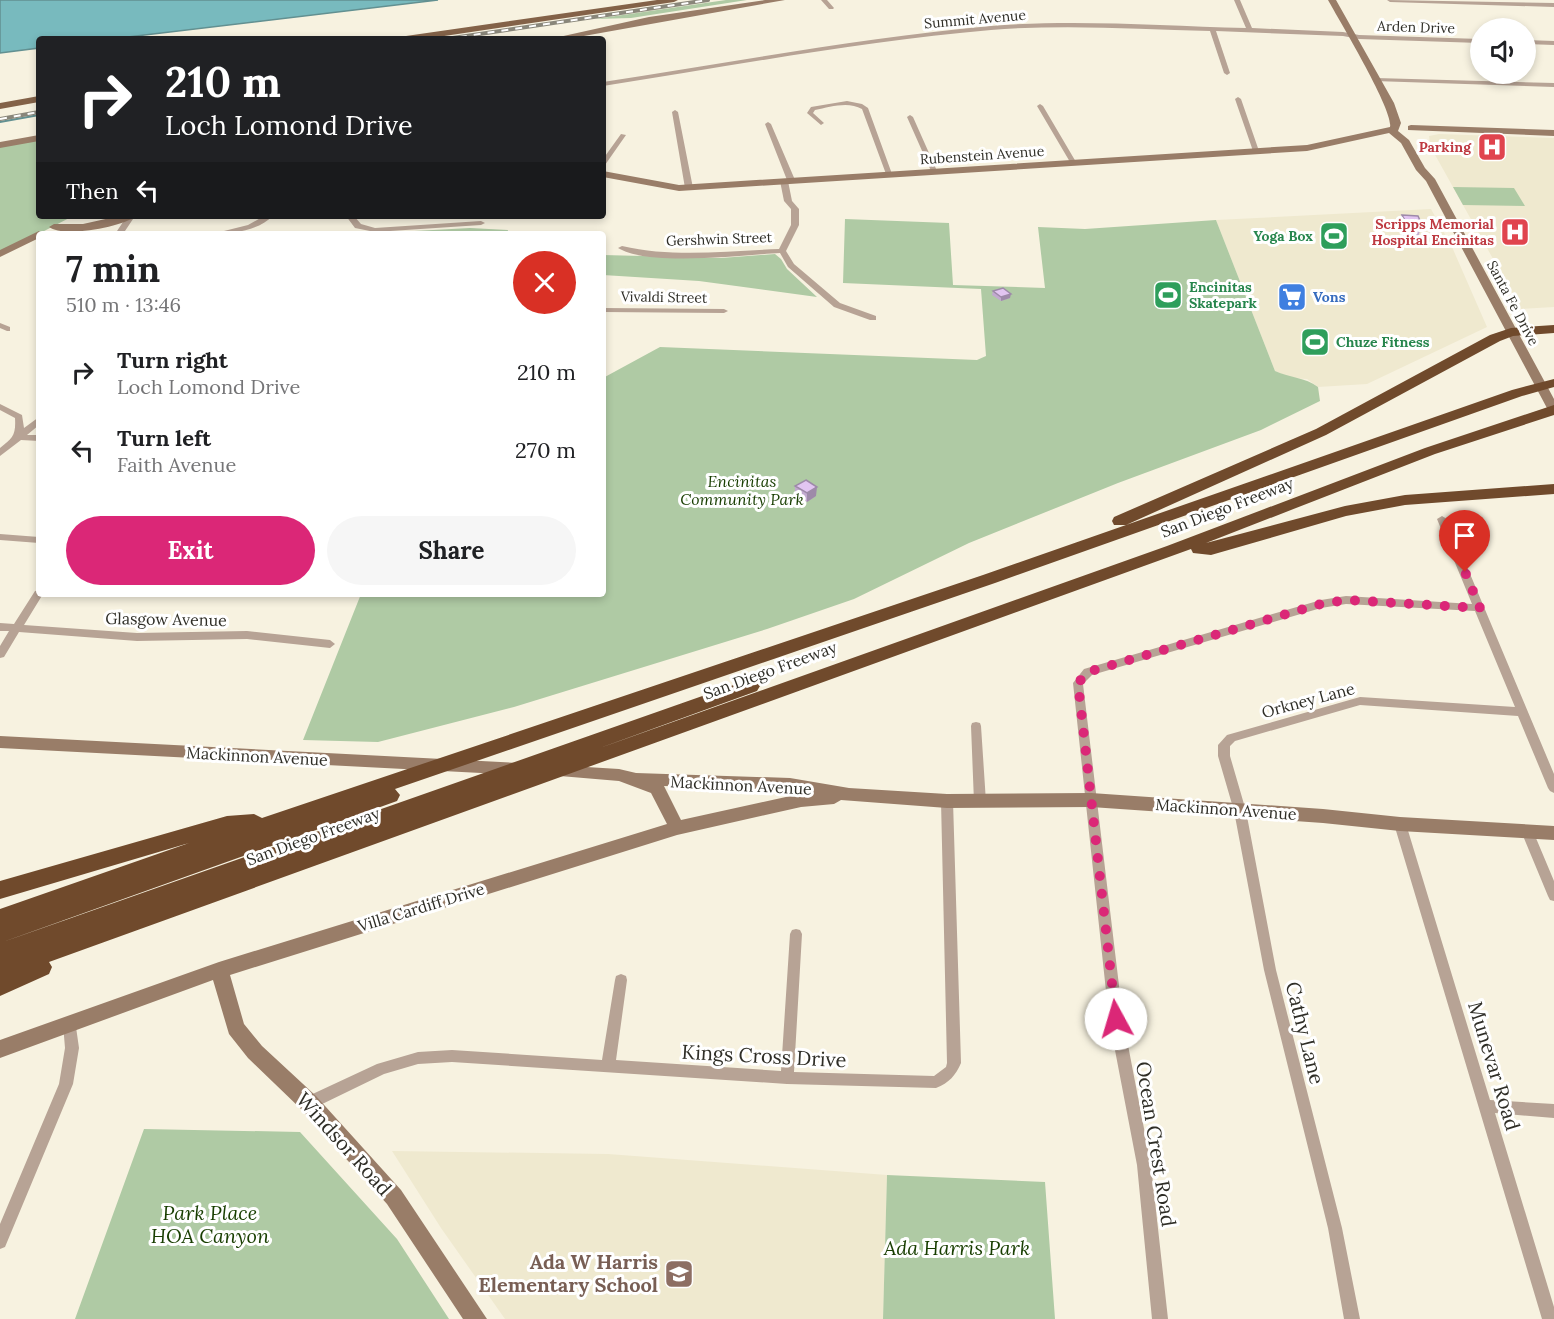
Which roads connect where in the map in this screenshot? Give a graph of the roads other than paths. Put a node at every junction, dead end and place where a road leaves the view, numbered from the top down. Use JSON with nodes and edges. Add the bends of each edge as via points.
{"nodes":[{"id":1,"x":674,"y":0,"type":"edge"},
{"id":2,"x":781,"y":0,"type":"edge"},
{"id":3,"x":824,"y":0,"type":"edge"},
{"id":4,"x":1237,"y":0,"type":"edge"},
{"id":5,"x":1332,"y":0,"type":"edge"},
{"id":6,"x":1390,"y":0,"type":"edge"},
{"id":7,"x":1554,"y":5,"type":"edge"},
{"id":8,"x":831,"y":8,"type":"dead end"},
{"id":9,"x":1212,"y":30,"type":"junction"},
{"id":10,"x":1250,"y":30,"type":"junction"},
{"id":11,"x":427,"y":36,"type":"edge"},
{"id":12,"x":569,"y":36,"type":"edge"},
{"id":13,"x":1352,"y":36,"type":"junction"},
{"id":14,"x":1470,"y":41,"type":"edge"},
{"id":15,"x":1536,"y":42,"type":"edge"},
{"id":16,"x":1554,"y":43,"type":"edge"},
{"id":17,"x":1227,"y":74,"type":"dead end"},
{"id":18,"x":1376,"y":80,"type":"junction"},
{"id":19,"x":606,"y":84,"type":"edge"},
{"id":20,"x":1554,"y":85,"type":"edge"},
{"id":21,"x":1238,"y":99,"type":"dead end"},
{"id":22,"x":36,"y":100,"type":"edge"},
{"id":23,"x":1389,"y":104,"type":"junction"},
{"id":24,"x":0,"y":106,"type":"edge"},
{"id":25,"x":1040,"y":106,"type":"dead end"},
{"id":26,"x":675,"y":112,"type":"dead end"},
{"id":27,"x":910,"y":117,"type":"dead end"},
{"id":28,"x":821,"y":123,"type":"dead end"},
{"id":29,"x":768,"y":124,"type":"dead end"},
{"id":30,"x":1397,"y":132,"type":"junction"},
{"id":31,"x":1413,"y":132,"type":"junction"},
{"id":32,"x":1554,"y":133,"type":"edge"},
{"id":33,"x":623,"y":135,"type":"dead end"},
{"id":34,"x":36,"y":139,"type":"edge"},
{"id":35,"x":0,"y":145,"type":"edge"},
{"id":36,"x":1256,"y":151,"type":"junction"},
{"id":37,"x":606,"y":160,"type":"edge"},
{"id":38,"x":1073,"y":162,"type":"junction"},
{"id":39,"x":934,"y":171,"type":"junction"},
{"id":40,"x":889,"y":174,"type":"junction"},
{"id":41,"x":606,"y":175,"type":"edge"},
{"id":42,"x":1430,"y":179,"type":"junction"},
{"id":43,"x":788,"y":181,"type":"junction"},
{"id":44,"x":689,"y":188,"type":"junction"},
{"id":45,"x":67,"y":219,"type":"edge"},
{"id":46,"x":119,"y":219,"type":"edge"},
{"id":47,"x":265,"y":219,"type":"edge"},
{"id":48,"x":352,"y":219,"type":"edge"},
{"id":49,"x":481,"y":223,"type":"dead end"},
{"id":50,"x":54,"y":227,"type":"junction"},
{"id":51,"x":45,"y":231,"type":"edge"},
{"id":52,"x":234,"y":231,"type":"edge"},
{"id":53,"x":36,"y":236,"type":"edge"},
{"id":54,"x":622,"y":248,"type":"dead end"},
{"id":55,"x":782,"y":251,"type":"junction"},
{"id":56,"x":0,"y":254,"type":"edge"},
{"id":57,"x":606,"y":309,"type":"edge"},
{"id":58,"x":724,"y":311,"type":"dead end"},
{"id":59,"x":873,"y":318,"type":"dead end"},
{"id":60,"x":1554,"y":329,"type":"edge"},
{"id":61,"x":1511,"y":332,"type":"junction"},
{"id":62,"x":1554,"y":383,"type":"edge"},
{"id":63,"x":0,"y":407,"type":"edge"},
{"id":64,"x":1554,"y":410,"type":"edge"},
{"id":65,"x":36,"y":422,"type":"edge"},
{"id":66,"x":17,"y":437,"type":"junction"},
{"id":67,"x":36,"y":438,"type":"edge"},
{"id":68,"x":0,"y":453,"type":"edge"},
{"id":69,"x":1554,"y":489,"type":"edge"},
{"id":70,"x":1203,"y":503,"type":"junction"},
{"id":71,"x":1442,"y":519,"type":"dead end"},
{"id":72,"x":1233,"y":528,"type":"junction"},
{"id":73,"x":0,"y":537,"type":"edge"},
{"id":74,"x":36,"y":540,"type":"edge"},
{"id":75,"x":1173,"y":550,"type":"junction"},
{"id":76,"x":989,"y":579,"type":"junction"},
{"id":77,"x":37,"y":597,"type":"edge"},
{"id":78,"x":1480,"y":608,"type":"junction"},
{"id":79,"x":0,"y":627,"type":"edge"},
{"id":80,"x":18,"y":627,"type":"junction"},
{"id":81,"x":330,"y":644,"type":"dead end"},
{"id":82,"x":0,"y":654,"type":"edge"},
{"id":83,"x":1523,"y":712,"type":"junction"},
{"id":84,"x":976,"y":726,"type":"dead end"},
{"id":85,"x":0,"y":742,"type":"edge"},
{"id":86,"x":1224,"y":756,"type":"joint"},
{"id":87,"x":636,"y":779,"type":"junction"},
{"id":88,"x":1554,"y":788,"type":"edge"},
{"id":89,"x":849,"y":795,"type":"junction"},
{"id":90,"x":1091,"y":800,"type":"junction"},
{"id":91,"x":947,"y":801,"type":"junction"},
{"id":92,"x":980,"y":802,"type":"junction"},
{"id":93,"x":1240,"y":811,"type":"junction"},
{"id":94,"x":277,"y":821,"type":"junction"},
{"id":95,"x":1400,"y":824,"type":"junction"},
{"id":96,"x":677,"y":828,"type":"junction"},
{"id":97,"x":1527,"y":831,"type":"junction"},
{"id":98,"x":1554,"y":833,"type":"edge"},
{"id":99,"x":0,"y":890,"type":"edge"},
{"id":100,"x":1554,"y":896,"type":"edge"},
{"id":101,"x":0,"y":918,"type":"edge"},
{"id":102,"x":146,"y":918,"type":"junction"},
{"id":103,"x":0,"y":934,"type":"edge"},
{"id":104,"x":796,"y":934,"type":"dead end"},
{"id":105,"x":0,"y":953,"type":"edge"},
{"id":106,"x":0,"y":970,"type":"edge"},
{"id":107,"x":219,"y":970,"type":"junction"},
{"id":108,"x":621,"y":980,"type":"dead end"},
{"id":109,"x":0,"y":986,"type":"edge"},
{"id":110,"x":70,"y":1024,"type":"junction"},
{"id":111,"x":0,"y":1049,"type":"edge"},
{"id":112,"x":608,"y":1066,"type":"junction"},
{"id":113,"x":787,"y":1078,"type":"junction"},
{"id":114,"x":309,"y":1103,"type":"junction"},
{"id":115,"x":1486,"y":1106,"type":"junction"},
{"id":116,"x":1554,"y":1112,"type":"edge"},
{"id":117,"x":2,"y":1233,"type":"edge"},
{"id":118,"x":476,"y":1319,"type":"edge"},
{"id":119,"x":1160,"y":1319,"type":"edge"},
{"id":120,"x":1352,"y":1319,"type":"edge"},
{"id":121,"x":1550,"y":1319,"type":"edge"}],
"edges":[{"from":1,"to":11,"type":"main road"},
{"from":2,"to":12,"type":"street"},
{"from":3,"to":8,"type":"street"},
{"from":4,"to":10,"type":"street"},
{"from":5,"to":13,"type":"street","name":"Santa Fe Drive"},
{"from":6,"to":7,"type":"street"},
{"from":9,"to":10,"type":"street","name":"Summit Avenue"},
{"from":9,"to":17,"type":"street"},
{"from":9,"to":19,"type":"street","name":"Summit Avenue","via":[[1061,25],[982,29]]},
{"from":10,"to":13,"type":"street","name":"Summit Avenue"},
{"from":13,"to":14,"type":"street","name":"Arden Drive"},
{"from":13,"to":18,"type":"street","name":"Santa Fe Drive"},
{"from":15,"to":16,"type":"street"},
{"from":18,"to":20,"type":"street"},
{"from":18,"to":23,"type":"street","name":"Santa Fe Drive"},
{"from":21,"to":36,"type":"street"},
{"from":22,"to":24,"type":"main road"},
{"from":23,"to":30,"type":"street","name":"Santa Fe Drive"},
{"from":23,"to":31,"type":"street","name":"Santa Fe Drive"},
{"from":25,"to":38,"type":"street"},
{"from":26,"to":44,"type":"street"},
{"from":27,"to":39,"type":"street"},
{"from":28,"to":40,"type":"street","via":[[810,113],[813,108],[849,103],[865,108]]},
{"from":29,"to":43,"type":"street"},
{"from":30,"to":31,"type":"street","name":"Rubenstein Avenue"},
{"from":30,"to":36,"type":"street","name":"Rubenstein Avenue","via":[[1307,148]]},
{"from":30,"to":42,"type":"street","name":"Santa Fe Drive"},
{"from":31,"to":32,"type":"street","name":"Rubenstein Avenue","via":[[1441,129]]},
{"from":31,"to":42,"type":"street","name":"Santa Fe Drive","via":[[1415,144],[1434,175]]},
{"from":33,"to":37,"type":"street"},
{"from":34,"to":35,"type":"street"},
{"from":36,"to":38,"type":"street","name":"Rubenstein Avenue"},
{"from":38,"to":39,"type":"street","name":"Rubenstein Avenue"},
{"from":39,"to":40,"type":"street","name":"Rubenstein Avenue"},
{"from":40,"to":43,"type":"street","name":"Rubenstein Avenue"},
{"from":41,"to":44,"type":"street","name":"Rubenstein Avenue","via":[[664,188]]},
{"from":42,"to":61,"type":"street","name":"Santa Fe Drive"},
{"from":43,"to":44,"type":"street","name":"Rubenstein Avenue"},
{"from":43,"to":55,"type":"street","via":[[788,201],[795,209],[795,225]]},
{"from":45,"to":50,"type":"street"},
{"from":46,"to":50,"type":"street","via":[[83,228]]},
{"from":47,"to":52,"type":"street"},
{"from":48,"to":49,"type":"street","via":[[365,228],[389,230]]},
{"from":50,"to":51,"type":"street"},
{"from":53,"to":56,"type":"street"},
{"from":54,"to":55,"type":"street","name":"Gershwin Street","via":[[640,254],[709,256]]},
{"from":55,"to":59,"type":"street","via":[[791,265],[837,305]]},
{"from":57,"to":58,"type":"street","name":"Vivaldi Street"},
{"from":60,"to":61,"type":"highway"},
{"from":61,"to":64,"type":"street","name":"Santa Fe Drive"},
{"from":61,"to":76,"type":"highway","via":[[1321,432]]},
{"from":62,"to":70,"type":"highway","name":"San Diego Freeway"},
{"from":63,"to":66,"type":"street","via":[[19,417]]},
{"from":64,"to":72,"type":"highway","name":"San Diego Freeway","via":[[1430,451]]},
{"from":65,"to":66,"type":"street"},
{"from":66,"to":67,"type":"street"},
{"from":66,"to":68,"type":"street"},
{"from":69,"to":75,"type":"highway","via":[[1405,500],[1345,511],[1211,549]]},
{"from":70,"to":76,"type":"highway","name":"San Diego Freeway"},
{"from":70,"to":103,"type":"highway","via":[[1193,515]]},
{"from":71,"to":78,"type":"street"},
{"from":72,"to":75,"type":"highway","name":"San Diego Freeway"},
{"from":72,"to":105,"type":"highway","via":[[1206,526]]},
{"from":73,"to":74,"type":"street"},
{"from":75,"to":102,"type":"highway","name":"San Diego Freeway"},
{"from":76,"to":94,"type":"highway","name":"San Diego Freeway"},
{"from":77,"to":80,"type":"street"},
{"from":78,"to":83,"type":"street"},
{"from":78,"to":90,"type":"street","name":"Ocean Crest Road","via":[[1346,600],[1321,604],[1088,672],[1078,683],[1078,689]]},
{"from":79,"to":80,"type":"street","name":"Glasgow Avenue"},
{"from":80,"to":81,"type":"street","name":"Glasgow Avenue","via":[[137,637],[247,635]]},
{"from":80,"to":82,"type":"street"},
{"from":83,"to":86,"type":"street","name":"Orkney Lane","via":[[1360,701],[1231,738],[1224,745]]},
{"from":83,"to":88,"type":"street"},
{"from":84,"to":92,"type":"street"},
{"from":85,"to":87,"type":"street","name":"Mackinnon Avenue","via":[[619,775]]},
{"from":86,"to":93,"type":"street","name":"Cathy Lane"},
{"from":87,"to":89,"type":"street","name":"Mackinnon Avenue","via":[[790,784]]},
{"from":87,"to":96,"type":"street","via":[[657,788]]},
{"from":89,"to":91,"type":"street","name":"Mackinnon Avenue"},
{"from":89,"to":96,"type":"street","name":"Villa Cardiff Drive","via":[[801,800]]},
{"from":90,"to":92,"type":"street","name":"Mackinnon Avenue"},
{"from":90,"to":93,"type":"street","name":"Mackinnon Avenue"},
{"from":90,"to":119,"type":"street","name":"Ocean Crest Road","via":[[1116,1019],[1144,1165]]},
{"from":91,"to":92,"type":"street","name":"Mackinnon Avenue"},
{"from":91,"to":113,"type":"street","name":"Kings Cross Drive","via":[[954,1063],[951,1071],[936,1082]]},
{"from":93,"to":95,"type":"street","name":"Mackinnon Avenue"},
{"from":93,"to":120,"type":"street","name":"Cathy Lane","via":[[1270,970],[1335,1228]]},
{"from":94,"to":99,"type":"highway","via":[[227,824]]},
{"from":94,"to":101,"type":"highway","name":"San Diego Freeway"},
{"from":95,"to":97,"type":"street","name":"Mackinnon Avenue"},
{"from":95,"to":115,"type":"street","name":"Munevar Road"},
{"from":96,"to":107,"type":"street","name":"Villa Cardiff Drive"},
{"from":97,"to":98,"type":"street","name":"Mackinnon Avenue"},
{"from":97,"to":100,"type":"street"},
{"from":102,"to":106,"type":"highway","name":"San Diego Freeway"},
{"from":102,"to":109,"type":"highway"},
{"from":104,"to":113,"type":"street"},
{"from":107,"to":110,"type":"street","name":"Villa Cardiff Drive"},
{"from":107,"to":114,"type":"street","name":"Windsor Road","via":[[236,1028],[255,1052]]},
{"from":108,"to":112,"type":"street"},
{"from":110,"to":111,"type":"street","name":"Villa Cardiff Drive"},
{"from":110,"to":117,"type":"street","via":[[72,1048],[66,1084]]},
{"from":112,"to":113,"type":"street","name":"Kings Cross Drive"},
{"from":112,"to":114,"type":"street","name":"Kings Cross Drive","via":[[452,1056],[418,1058],[382,1068]]},
{"from":114,"to":118,"type":"street","name":"Windsor Road","via":[[394,1197]]},
{"from":115,"to":116,"type":"street"},
{"from":115,"to":121,"type":"street","name":"Munevar Road"}]}
